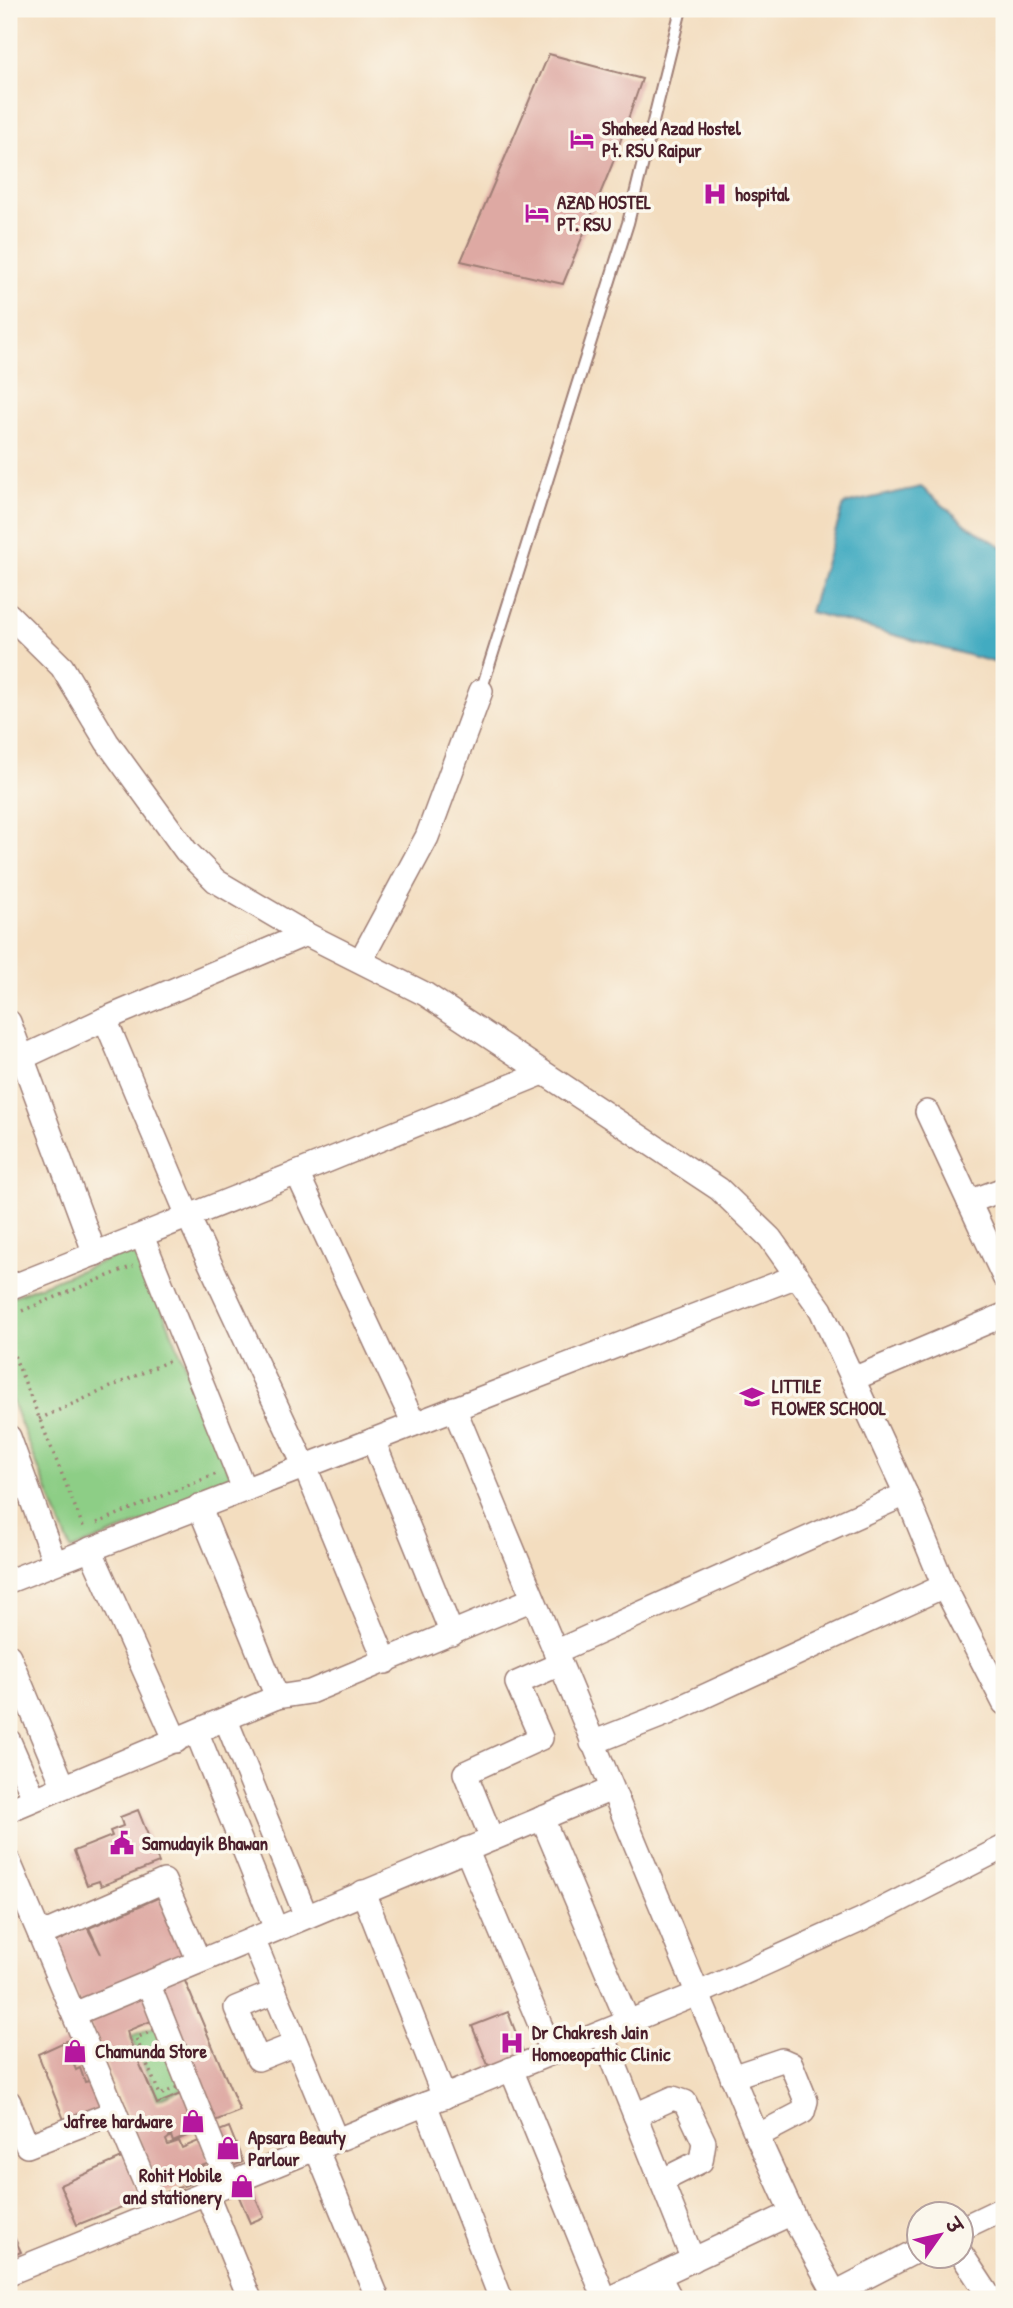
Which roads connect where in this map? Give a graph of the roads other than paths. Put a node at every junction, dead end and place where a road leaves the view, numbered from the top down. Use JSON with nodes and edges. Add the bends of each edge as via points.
{"nodes":[{"id":1,"x":681,"y":9,"type":"edge"},
{"id":2,"x":9,"y":615,"type":"edge"},
{"id":3,"x":481,"y":691,"type":"joint"},
{"id":4,"x":306,"y":934,"type":"junction"},
{"id":5,"x":361,"y":960,"type":"junction"},
{"id":6,"x":105,"y":1019,"type":"junction"},
{"id":7,"x":9,"y":1022,"type":"edge"},
{"id":8,"x":16,"y":1061,"type":"edge"},
{"id":9,"x":543,"y":1073,"type":"junction"},
{"id":10,"x":927,"y":1112,"type":"dead end"},
{"id":11,"x":297,"y":1173,"type":"junction"},
{"id":12,"x":1004,"y":1189,"type":"edge"},
{"id":13,"x":970,"y":1202,"type":"junction"},
{"id":14,"x":188,"y":1216,"type":"junction"},
{"id":15,"x":142,"y":1236,"type":"junction"},
{"id":16,"x":94,"y":1254,"type":"junction"},
{"id":17,"x":797,"y":1276,"type":"junction"},
{"id":18,"x":1004,"y":1277,"type":"edge"},
{"id":19,"x":9,"y":1288,"type":"edge"},
{"id":20,"x":1004,"y":1315,"type":"edge"},
{"id":21,"x":853,"y":1379,"type":"junction"},
{"id":22,"x":454,"y":1408,"type":"junction"},
{"id":23,"x":414,"y":1424,"type":"junction"},
{"id":24,"x":9,"y":1437,"type":"edge"},
{"id":25,"x":373,"y":1440,"type":"junction"},
{"id":26,"x":305,"y":1467,"type":"junction"},
{"id":27,"x":244,"y":1489,"type":"junction"},
{"id":28,"x":906,"y":1494,"type":"junction"},
{"id":29,"x":199,"y":1506,"type":"junction"},
{"id":30,"x":90,"y":1549,"type":"junction"},
{"id":31,"x":54,"y":1561,"type":"junction"},
{"id":32,"x":9,"y":1581,"type":"edge"},
{"id":33,"x":944,"y":1586,"type":"junction"},
{"id":34,"x":533,"y":1599,"type":"junction"},
{"id":35,"x":452,"y":1634,"type":"junction"},
{"id":36,"x":9,"y":1656,"type":"edge"},
{"id":37,"x":557,"y":1658,"type":"junction"},
{"id":38,"x":386,"y":1662,"type":"junction"},
{"id":39,"x":277,"y":1697,"type":"junction"},
{"id":40,"x":1004,"y":1703,"type":"edge"},
{"id":41,"x":226,"y":1720,"type":"junction"},
{"id":42,"x":187,"y":1737,"type":"junction"},
{"id":43,"x":9,"y":1741,"type":"edge"},
{"id":44,"x":592,"y":1743,"type":"junction"},
{"id":45,"x":64,"y":1785,"type":"junction"},
{"id":46,"x":612,"y":1789,"type":"junction"},
{"id":47,"x":34,"y":1798,"type":"junction"},
{"id":48,"x":9,"y":1810,"type":"edge"},
{"id":49,"x":542,"y":1818,"type":"junction"},
{"id":50,"x":492,"y":1839,"type":"junction"},
{"id":51,"x":1004,"y":1847,"type":"edge"},
{"id":52,"x":466,"y":1849,"type":"junction"},
{"id":53,"x":9,"y":1862,"type":"edge"},
{"id":54,"x":363,"y":1892,"type":"junction"},
{"id":55,"x":16,"y":1898,"type":"edge"},
{"id":56,"x":306,"y":1916,"type":"junction"},
{"id":57,"x":276,"y":1929,"type":"junction"},
{"id":58,"x":40,"y":1935,"type":"junction"},
{"id":59,"x":253,"y":1939,"type":"junction"},
{"id":60,"x":199,"y":1961,"type":"junction"},
{"id":61,"x":148,"y":1983,"type":"junction"},
{"id":62,"x":275,"y":1992,"type":"junction"},
{"id":63,"x":697,"y":1994,"type":"junction"},
{"id":64,"x":74,"y":2014,"type":"junction"},
{"id":65,"x":628,"y":2022,"type":"junction"},
{"id":66,"x":602,"y":2033,"type":"junction"},
{"id":67,"x":296,"y":2044,"type":"junction"},
{"id":68,"x":552,"y":2053,"type":"junction"},
{"id":69,"x":511,"y":2069,"type":"junction"},
{"id":70,"x":732,"y":2077,"type":"junction"},
{"id":71,"x":435,"y":2100,"type":"junction"},
{"id":72,"x":9,"y":2102,"type":"edge"},
{"id":73,"x":115,"y":2112,"type":"junction"},
{"id":74,"x":635,"y":2115,"type":"junction"},
{"id":75,"x":757,"y":2137,"type":"junction"},
{"id":76,"x":326,"y":2144,"type":"junction"},
{"id":77,"x":661,"y":2181,"type":"junction"},
{"id":78,"x":228,"y":2183,"type":"junction"},
{"id":79,"x":206,"y":2192,"type":"junction"},
{"id":80,"x":1004,"y":2208,"type":"edge"},
{"id":81,"x":157,"y":2211,"type":"junction"},
{"id":82,"x":792,"y":2213,"type":"junction"},
{"id":83,"x":974,"y":2223,"type":"edge"},
{"id":84,"x":904,"y":2258,"type":"edge"},
{"id":85,"x":694,"y":2260,"type":"junction"},
{"id":86,"x":972,"y":2270,"type":"edge"},
{"id":87,"x":9,"y":2273,"type":"edge"},
{"id":88,"x":659,"y":2276,"type":"junction"},
{"id":89,"x":836,"y":2296,"type":"edge"},
{"id":90,"x":250,"y":2299,"type":"edge"},
{"id":91,"x":378,"y":2299,"type":"edge"},
{"id":92,"x":501,"y":2299,"type":"edge"},
{"id":93,"x":607,"y":2299,"type":"edge"},
{"id":94,"x":671,"y":2299,"type":"edge"},
{"id":95,"x":991,"y":2299,"type":"edge"}],
"edges":[{"from":1,"to":3,"type":"lane","via":[[628,223]]},
{"from":2,"to":4,"type":"street","via":[[62,667],[107,742],[186,851],[216,881]]},
{"from":3,"to":5,"type":"street","via":[[427,837]]},
{"from":4,"to":5,"type":"street"},
{"from":4,"to":6,"type":"street"},
{"from":5,"to":9,"type":"street","via":[[425,994]]},
{"from":6,"to":8,"type":"street"},
{"from":6,"to":14,"type":"street"},
{"from":7,"to":8,"type":"street"},
{"from":8,"to":16,"type":"street"},
{"from":9,"to":11,"type":"street"},
{"from":9,"to":17,"type":"street","via":[[719,1189],[770,1238]]},
{"from":10,"to":13,"type":"street"},
{"from":11,"to":14,"type":"street"},
{"from":11,"to":23,"type":"street"},
{"from":12,"to":13,"type":"street"},
{"from":13,"to":18,"type":"street"},
{"from":14,"to":15,"type":"street"},
{"from":14,"to":26,"type":"street"},
{"from":15,"to":16,"type":"street"},
{"from":15,"to":27,"type":"street"},
{"from":16,"to":19,"type":"street"},
{"from":17,"to":21,"type":"street","via":[[821,1310]]},
{"from":17,"to":22,"type":"street"},
{"from":20,"to":21,"type":"street"},
{"from":21,"to":28,"type":"street"},
{"from":22,"to":23,"type":"street"},
{"from":22,"to":34,"type":"street"},
{"from":23,"to":25,"type":"street"},
{"from":24,"to":31,"type":"street"},
{"from":25,"to":26,"type":"street"},
{"from":25,"to":35,"type":"street"},
{"from":26,"to":27,"type":"street"},
{"from":26,"to":38,"type":"street"},
{"from":27,"to":29,"type":"street"},
{"from":28,"to":33,"type":"street"},
{"from":28,"to":37,"type":"street"},
{"from":29,"to":30,"type":"street"},
{"from":29,"to":39,"type":"street"},
{"from":30,"to":31,"type":"street"},
{"from":30,"to":42,"type":"street"},
{"from":31,"to":32,"type":"street"},
{"from":33,"to":40,"type":"street"},
{"from":33,"to":44,"type":"street","via":[[668,1713]]},
{"from":34,"to":35,"type":"street"},
{"from":34,"to":37,"type":"street"},
{"from":35,"to":38,"type":"street"},
{"from":36,"to":45,"type":"street"},
{"from":37,"to":44,"type":"street"},
{"from":37,"to":50,"type":"street","via":[[517,1684],[541,1738],[465,1773]]},
{"from":38,"to":39,"type":"street","via":[[310,1692]]},
{"from":39,"to":41,"type":"street"},
{"from":41,"to":42,"type":"street"},
{"from":41,"to":56,"type":"street"},
{"from":42,"to":45,"type":"street"},
{"from":42,"to":57,"type":"street"},
{"from":43,"to":47,"type":"street"},
{"from":44,"to":46,"type":"street"},
{"from":45,"to":47,"type":"street"},
{"from":46,"to":49,"type":"street"},
{"from":46,"to":63,"type":"street"},
{"from":47,"to":48,"type":"street"},
{"from":49,"to":50,"type":"street"},
{"from":49,"to":65,"type":"street"},
{"from":50,"to":52,"type":"street"},
{"from":51,"to":63,"type":"street","via":[[861,1920]]},
{"from":52,"to":54,"type":"street"},
{"from":52,"to":68,"type":"street"},
{"from":53,"to":55,"type":"street"},
{"from":54,"to":56,"type":"street"},
{"from":54,"to":71,"type":"street"},
{"from":55,"to":58,"type":"street"},
{"from":56,"to":57,"type":"street"},
{"from":57,"to":59,"type":"street"},
{"from":58,"to":60,"type":"street","via":[[164,1881]]},
{"from":58,"to":64,"type":"street"},
{"from":59,"to":60,"type":"street"},
{"from":59,"to":62,"type":"street"},
{"from":60,"to":61,"type":"street"},
{"from":61,"to":64,"type":"street"},
{"from":61,"to":78,"type":"street"},
{"from":62,"to":67,"type":"street"},
{"from":62,"to":67,"type":"street","via":[[236,2008],[258,2059]]},
{"from":63,"to":65,"type":"street"},
{"from":63,"to":70,"type":"street"},
{"from":64,"to":73,"type":"street"},
{"from":65,"to":66,"type":"street"},
{"from":66,"to":68,"type":"street"},
{"from":66,"to":74,"type":"street"},
{"from":67,"to":76,"type":"street"},
{"from":68,"to":69,"type":"street"},
{"from":69,"to":71,"type":"street"},
{"from":69,"to":93,"type":"street"},
{"from":70,"to":75,"type":"street"},
{"from":70,"to":75,"type":"street","via":[[782,2060],[791,2064],[798,2080],[806,2101],[803,2112]]},
{"from":71,"to":76,"type":"street"},
{"from":71,"to":92,"type":"street"},
{"from":72,"to":73,"type":"street","via":[[27,2146]]},
{"from":73,"to":81,"type":"street"},
{"from":74,"to":77,"type":"street"},
{"from":74,"to":77,"type":"street","via":[[673,2098],[685,2102],[704,2142],[701,2161]]},
{"from":75,"to":82,"type":"street"},
{"from":76,"to":78,"type":"street"},
{"from":76,"to":91,"type":"street"},
{"from":77,"to":85,"type":"street"},
{"from":78,"to":79,"type":"street"},
{"from":79,"to":81,"type":"street"},
{"from":79,"to":90,"type":"street"},
{"from":80,"to":83,"type":"street"},
{"from":81,"to":87,"type":"street"},
{"from":82,"to":85,"type":"street"},
{"from":82,"to":89,"type":"street"},
{"from":84,"to":89,"type":"street"},
{"from":85,"to":88,"type":"street"},
{"from":86,"to":95,"type":"street"},
{"from":88,"to":93,"type":"street"},
{"from":88,"to":94,"type":"street"}]}
